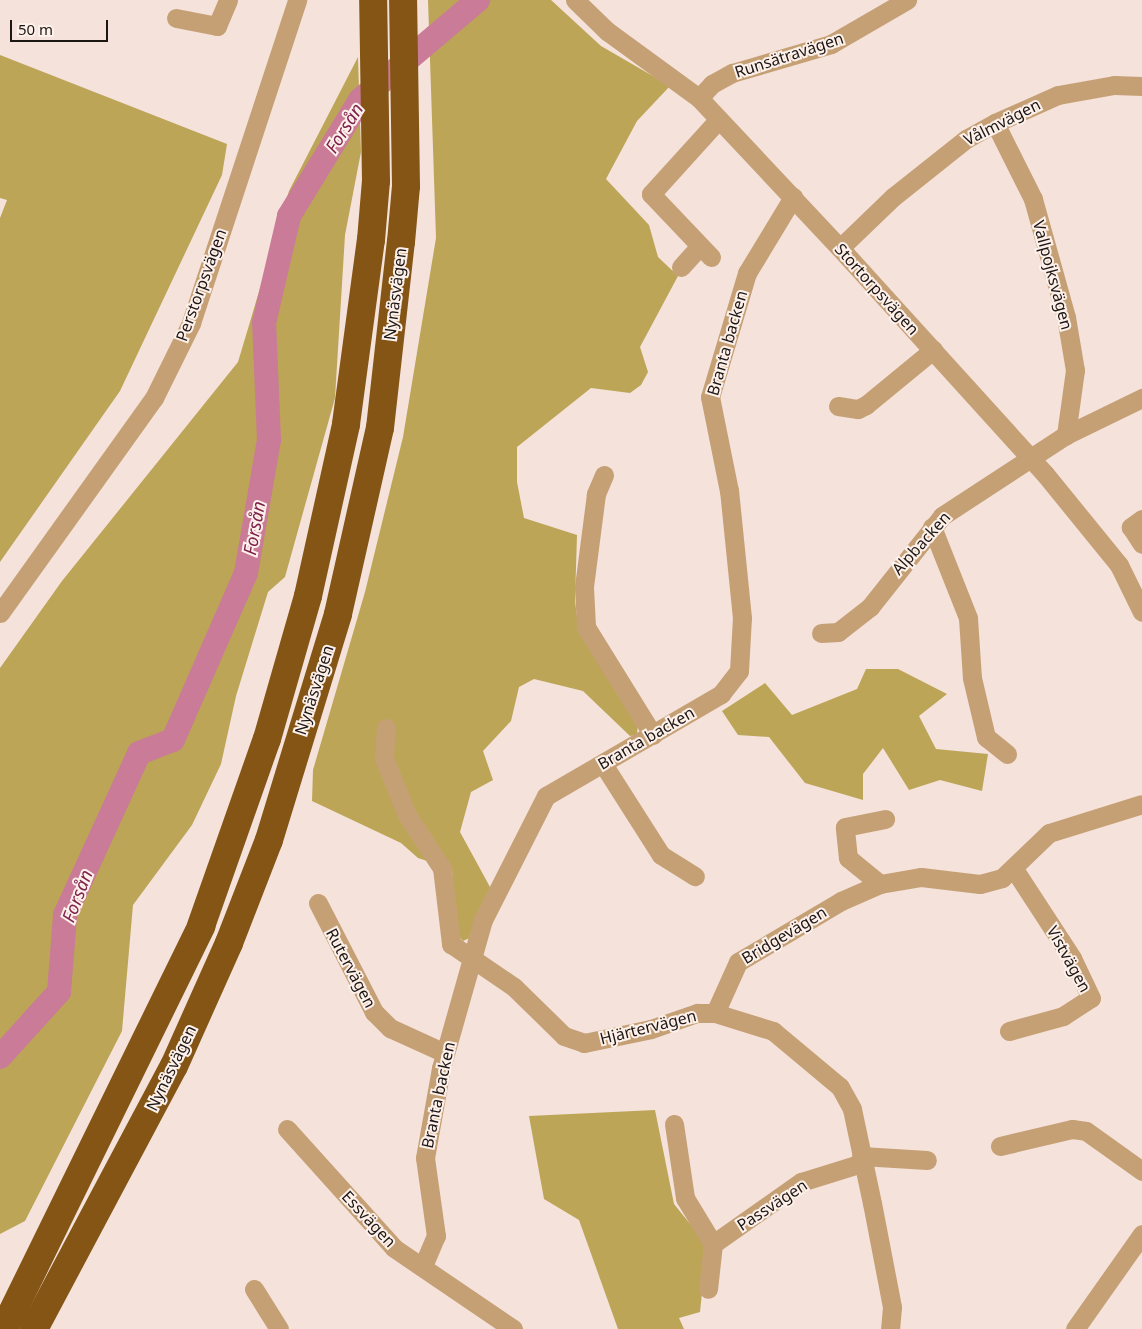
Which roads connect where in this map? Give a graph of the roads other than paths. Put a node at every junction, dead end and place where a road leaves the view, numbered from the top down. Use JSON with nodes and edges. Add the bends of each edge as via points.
{"nodes":[{"id":1,"x":228,"y":0,"type":"edge"},
{"id":2,"x":297,"y":0,"type":"edge"},
{"id":3,"x":304,"y":0,"type":"edge"},
{"id":4,"x":374,"y":0,"type":"edge"},
{"id":5,"x":403,"y":0,"type":"edge"},
{"id":6,"x":575,"y":0,"type":"edge"},
{"id":7,"x":907,"y":0,"type":"edge"},
{"id":8,"x":176,"y":18,"type":"dead end"},
{"id":9,"x":288,"y":32,"type":"junction"},
{"id":10,"x":1142,"y":86,"type":"edge"},
{"id":11,"x":699,"y":98,"type":"junction"},
{"id":12,"x":718,"y":120,"type":"junction"},
{"id":13,"x":995,"y":123,"type":"junction"},
{"id":14,"x":793,"y":197,"type":"junction"},
{"id":15,"x":840,"y":248,"type":"junction"},
{"id":16,"x":681,"y":267,"type":"dead end"},
{"id":17,"x":933,"y":350,"type":"junction"},
{"id":18,"x":1142,"y":398,"type":"edge"},
{"id":19,"x":838,"y":406,"type":"dead end"},
{"id":20,"x":1066,"y":435,"type":"junction"},
{"id":21,"x":1032,"y":460,"type":"junction"},
{"id":22,"x":604,"y":475,"type":"dead end"},
{"id":23,"x":1142,"y":518,"type":"edge"},
{"id":24,"x":932,"y":527,"type":"junction"},
{"id":25,"x":1142,"y":544,"type":"edge"},
{"id":26,"x":1142,"y":612,"type":"edge"},
{"id":27,"x":0,"y":613,"type":"edge"},
{"id":28,"x":821,"y":634,"type":"dead end"},
{"id":29,"x":386,"y":728,"type":"dead end"},
{"id":30,"x":653,"y":736,"type":"junction"},
{"id":31,"x":1006,"y":754,"type":"dead end"},
{"id":32,"x":603,"y":764,"type":"junction"},
{"id":33,"x":1142,"y":804,"type":"edge"},
{"id":34,"x":885,"y":819,"type":"dead end"},
{"id":35,"x":1014,"y":869,"type":"junction"},
{"id":36,"x":695,"y":876,"type":"dead end"},
{"id":37,"x":880,"y":884,"type":"junction"},
{"id":38,"x":318,"y":903,"type":"dead end"},
{"id":39,"x":471,"y":961,"type":"junction"},
{"id":40,"x":715,"y":1013,"type":"junction"},
{"id":41,"x":1008,"y":1031,"type":"dead end"},
{"id":42,"x":445,"y":1053,"type":"junction"},
{"id":43,"x":674,"y":1124,"type":"dead end"},
{"id":44,"x":287,"y":1129,"type":"dead end"},
{"id":45,"x":1000,"y":1146,"type":"dead end"},
{"id":46,"x":862,"y":1160,"type":"junction"},
{"id":47,"x":927,"y":1160,"type":"dead end"},
{"id":48,"x":1142,"y":1171,"type":"edge"},
{"id":49,"x":1142,"y":1234,"type":"edge"},
{"id":50,"x":713,"y":1244,"type":"junction"},
{"id":51,"x":423,"y":1266,"type":"junction"},
{"id":52,"x":254,"y":1289,"type":"dead end"},
{"id":53,"x":708,"y":1289,"type":"dead end"},
{"id":54,"x":8,"y":1321,"type":"edge"},
{"id":55,"x":34,"y":1329,"type":"edge"},
{"id":56,"x":279,"y":1329,"type":"edge"},
{"id":57,"x":513,"y":1329,"type":"edge"},
{"id":58,"x":890,"y":1329,"type":"edge"},
{"id":59,"x":1075,"y":1329,"type":"edge"}],
"edges":[{"from":1,"to":8,"type":"street","via":[[217,26]]},
{"from":2,"to":9,"type":"street","name":"Perstorpsvägen"},
{"from":3,"to":9,"type":"street","name":"Perstorpsvägen"},
{"from":4,"to":54,"type":"highway","name":"Nynäsvägen","via":[[376,181],[346,424],[308,596],[266,739],[201,926]]},
{"from":5,"to":55,"type":"highway","name":"Nynäsvägen","via":[[406,186],[380,428],[338,614],[269,840],[174,1066]]},
{"from":6,"to":11,"type":"street","name":"Stortorpsvägen","via":[[607,31]]},
{"from":7,"to":11,"type":"street","name":"Runsätravägen","via":[[831,44],[732,74],[712,84]]},
{"from":9,"to":27,"type":"street","name":"Perstorpsvägen","via":[[191,323],[154,398]]},
{"from":10,"to":13,"type":"street","name":"Vålmvägen","via":[[1114,85],[1058,95]]},
{"from":11,"to":12,"type":"street","name":"Stortorpsvägen"},
{"from":12,"to":14,"type":"street","name":"Stortorpsvägen"},
{"from":12,"to":16,"type":"street","via":[[651,194],[705,251]]},
{"from":13,"to":15,"type":"street","name":"Vålmvägen","via":[[966,139],[893,197]]},
{"from":13,"to":20,"type":"street","name":"Vallpojksvägen","via":[[1033,199],[1066,317],[1076,370]]},
{"from":14,"to":15,"type":"street","name":"Stortorpsvägen"},
{"from":14,"to":30,"type":"street","name":"Branta backen","via":[[747,273],[710,397],[729,491],[742,618],[738,671],[721,694]]},
{"from":15,"to":17,"type":"street","name":"Stortorpsvägen"},
{"from":17,"to":19,"type":"street","via":[[866,405],[858,409]]},
{"from":17,"to":21,"type":"street","name":"Stortorpsvägen"},
{"from":18,"to":20,"type":"street"},
{"from":20,"to":21,"type":"street"},
{"from":21,"to":24,"type":"street","name":"Alpbacken","via":[[942,516]]},
{"from":21,"to":26,"type":"street","name":"Stortorpsvägen","via":[[1119,565]]},
{"from":22,"to":30,"type":"street","via":[[596,494],[584,587],[586,627]]},
{"from":23,"to":25,"type":"street","via":[[1132,527]]},
{"from":24,"to":28,"type":"street","name":"Alpbacken","via":[[870,607],[838,632]]},
{"from":24,"to":31,"type":"street","via":[[968,618],[972,678],[986,737]]},
{"from":29,"to":39,"type":"street","name":"Hjärtervägen","via":[[384,758],[407,815],[442,868],[451,944]]},
{"from":30,"to":32,"type":"street","name":"Branta backen"},
{"from":32,"to":36,"type":"street","via":[[661,856]]},
{"from":32,"to":39,"type":"street","name":"Branta backen","via":[[546,796],[483,920]]},
{"from":33,"to":35,"type":"street","name":"Bridgevägen","via":[[1049,833]]},
{"from":34,"to":37,"type":"street","via":[[845,827],[848,858]]},
{"from":35,"to":37,"type":"street","name":"Bridgevägen","via":[[1002,878],[980,884],[921,877]]},
{"from":35,"to":41,"type":"street","name":"Vistvägen","via":[[1072,958],[1091,998],[1064,1016]]},
{"from":37,"to":40,"type":"street","name":"Bridgevägen","via":[[840,901],[738,962]]},
{"from":38,"to":42,"type":"street","name":"Rutervägen","via":[[374,1012],[390,1028]]},
{"from":39,"to":40,"type":"street","name":"Hjärtervägen","via":[[514,987],[564,1036],[584,1043],[651,1029],[697,1013]]},
{"from":39,"to":42,"type":"street","name":"Branta backen"},
{"from":40,"to":46,"type":"street","name":"Hjärtervägen","via":[[773,1031],[840,1086],[852,1109]]},
{"from":42,"to":51,"type":"street","name":"Branta backen","via":[[425,1158],[436,1236]]},
{"from":43,"to":50,"type":"street","via":[[685,1198]]},
{"from":44,"to":51,"type":"street","name":"Essvägen","via":[[394,1248]]},
{"from":45,"to":48,"type":"street","via":[[1072,1129],[1086,1131]]},
{"from":46,"to":47,"type":"street"},
{"from":46,"to":50,"type":"street","name":"Passvägen","via":[[801,1182]]},
{"from":46,"to":58,"type":"street","name":"Hjärtervägen","via":[[892,1307]]},
{"from":49,"to":59,"type":"street"},
{"from":50,"to":53,"type":"street"},
{"from":51,"to":57,"type":"street","name":"Essvägen"},
{"from":52,"to":56,"type":"street"}]}
